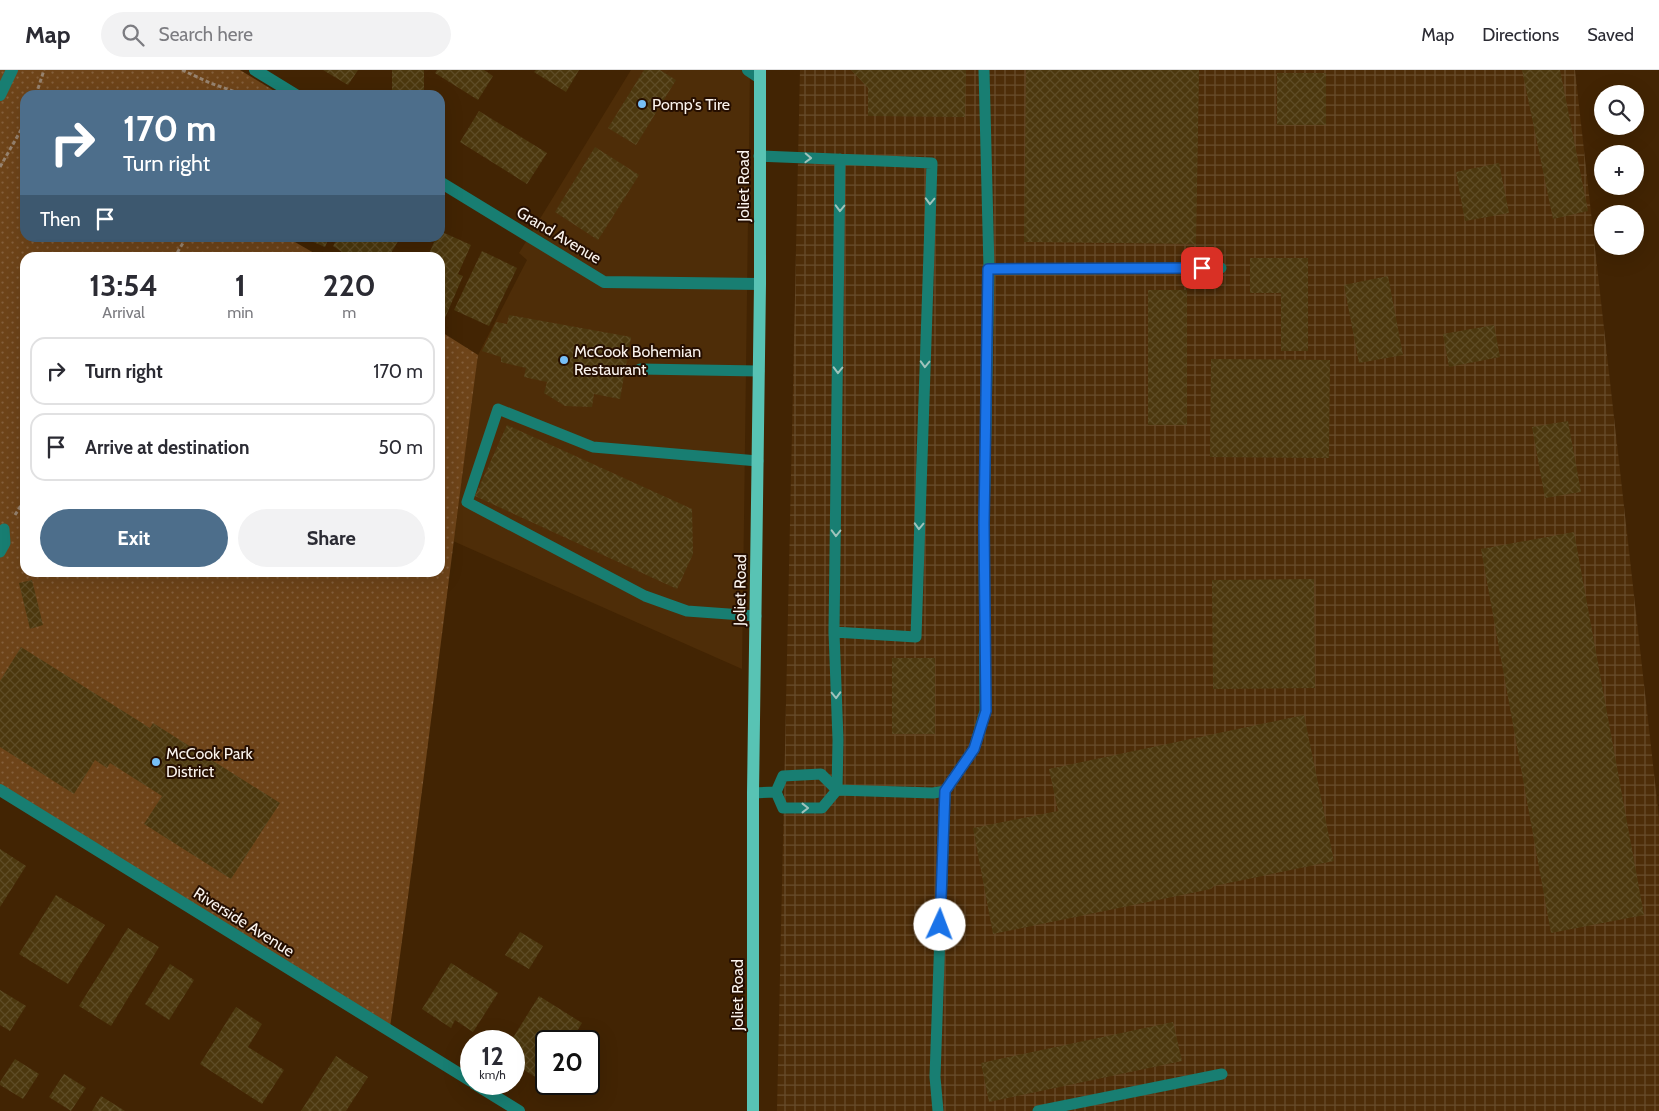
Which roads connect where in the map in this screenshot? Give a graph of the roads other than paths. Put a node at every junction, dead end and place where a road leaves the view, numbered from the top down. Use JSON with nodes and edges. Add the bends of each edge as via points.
{"nodes":[{"id":1,"x":12,"y":70,"type":"edge"},
{"id":2,"x":255,"y":70,"type":"edge"},
{"id":3,"x":748,"y":70,"type":"edge"},
{"id":4,"x":984,"y":70,"type":"edge"},
{"id":5,"x":760,"y":74,"type":"edge"},
{"id":6,"x":288,"y":90,"type":"edge"},
{"id":7,"x":0,"y":95,"type":"edge"},
{"id":8,"x":759,"y":156,"type":"junction"},
{"id":9,"x":840,"y":159,"type":"junction"},
{"id":10,"x":445,"y":185,"type":"edge"},
{"id":11,"x":1221,"y":268,"type":"dead end"},
{"id":12,"x":988,"y":269,"type":"junction"},
{"id":13,"x":760,"y":284,"type":"junction"},
{"id":14,"x":640,"y":369,"type":"dead end"},
{"id":15,"x":759,"y":371,"type":"junction"},
{"id":16,"x":758,"y":460,"type":"junction"},
{"id":17,"x":4,"y":529,"type":"dead end"},
{"id":18,"x":0,"y":552,"type":"edge"},
{"id":19,"x":756,"y":616,"type":"junction"},
{"id":20,"x":834,"y":632,"type":"junction"},
{"id":21,"x":0,"y":790,"type":"edge"},
{"id":22,"x":837,"y":790,"type":"junction"},
{"id":23,"x":945,"y":791,"type":"junction"},
{"id":24,"x":776,"y":792,"type":"junction"},
{"id":25,"x":753,"y":793,"type":"junction"},
{"id":26,"x":460,"y":1074,"type":"edge"},
{"id":27,"x":1222,"y":1074,"type":"dead end"},
{"id":28,"x":493,"y":1095,"type":"edge"},
{"id":29,"x":519,"y":1111,"type":"edge"},
{"id":30,"x":753,"y":1111,"type":"edge"},
{"id":31,"x":938,"y":1111,"type":"edge"},
{"id":32,"x":1038,"y":1111,"type":"edge"}],
"edges":[{"from":1,"to":7,"type":"street"},
{"from":2,"to":6,"type":"street"},
{"from":3,"to":5,"type":"street"},
{"from":4,"to":12,"type":"lane"},
{"from":5,"to":8,"type":"main road","name":"Joliet Road"},
{"from":8,"to":9,"type":"lane","one_way":true},
{"from":8,"to":13,"type":"main road","name":"Joliet Road"},
{"from":9,"to":20,"type":"lane","one_way":true},
{"from":9,"to":20,"type":"lane","one_way":true,"via":[[932,163],[916,637]]},
{"from":10,"to":13,"type":"street","name":"Grand Avenue","via":[[604,282]]},
{"from":11,"to":12,"type":"lane"},
{"from":12,"to":23,"type":"lane","via":[[984,524],[986,711],[974,749]]},
{"from":13,"to":15,"type":"main road","name":"Joliet Road"},
{"from":14,"to":15,"type":"lane"},
{"from":15,"to":16,"type":"main road","name":"Joliet Road"},
{"from":16,"to":19,"type":"main road","name":"Joliet Road"},
{"from":16,"to":19,"type":"lane","via":[[593,447],[498,409],[467,502],[645,596],[687,611]]},
{"from":17,"to":18,"type":"lane","via":[[5,544]]},
{"from":19,"to":25,"type":"main road","name":"Joliet Road"},
{"from":20,"to":22,"type":"lane","one_way":true},
{"from":21,"to":26,"type":"street","name":"Riverside Avenue"},
{"from":22,"to":23,"type":"lane"},
{"from":22,"to":24,"type":"lane","via":[[821,774],[783,776]]},
{"from":24,"to":22,"type":"lane","one_way":true,"via":[[783,808],[822,808]]},
{"from":23,"to":31,"type":"lane","via":[[935,1077]]},
{"from":24,"to":25,"type":"lane"},
{"from":25,"to":30,"type":"main road","name":"Joliet Road"},
{"from":27,"to":32,"type":"lane"},
{"from":28,"to":29,"type":"street"}]}
